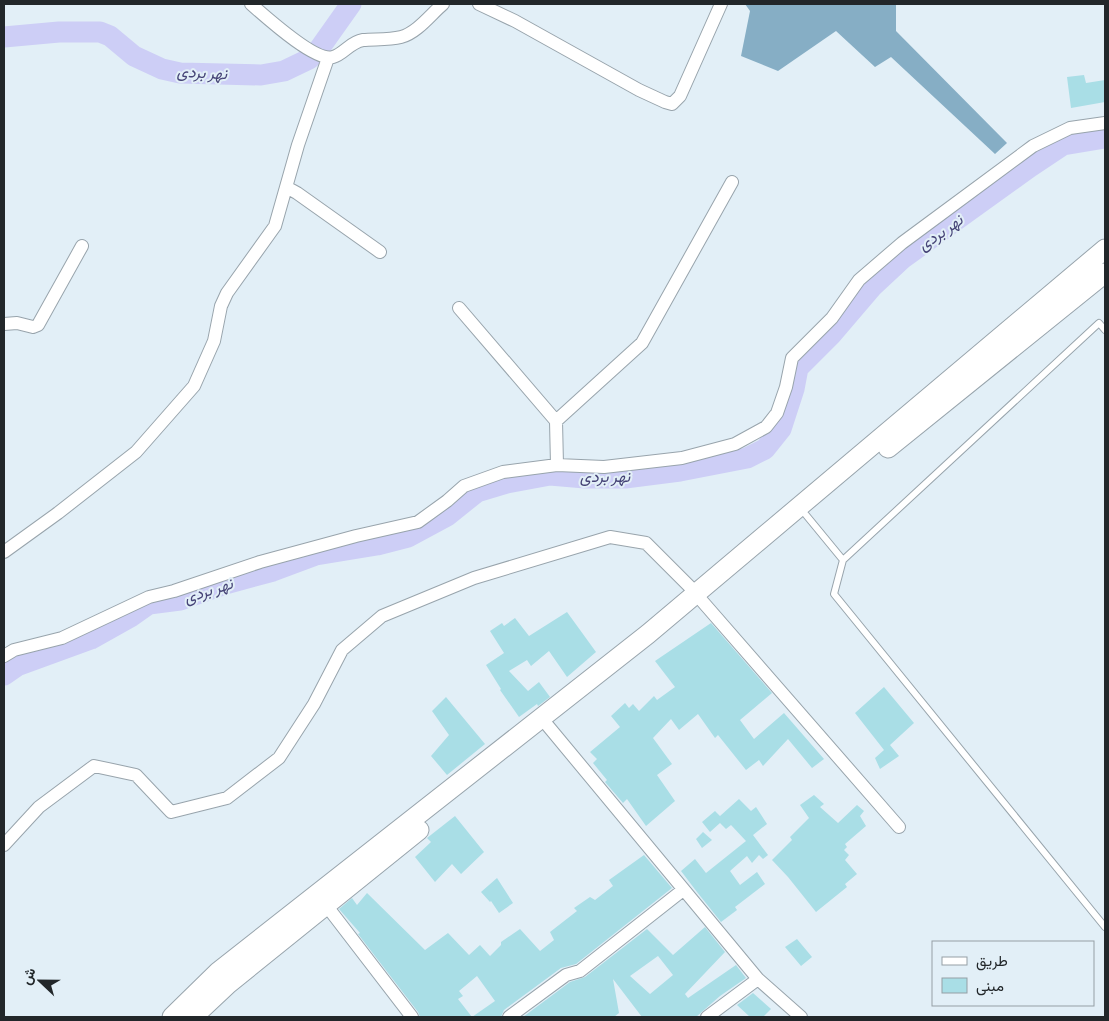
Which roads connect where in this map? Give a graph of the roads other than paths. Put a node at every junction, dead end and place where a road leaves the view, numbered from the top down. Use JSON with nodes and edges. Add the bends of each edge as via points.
{"nodes":[{"id":1,"x":251,"y":4,"type":"edge"},
{"id":2,"x":443,"y":4,"type":"edge"},
{"id":3,"x":479,"y":4,"type":"edge"},
{"id":4,"x":721,"y":4,"type":"edge"},
{"id":5,"x":326,"y":57,"type":"junction"},
{"id":6,"x":1105,"y":123,"type":"edge"},
{"id":7,"x":732,"y":182,"type":"dead end"},
{"id":8,"x":286,"y":188,"type":"junction"},
{"id":9,"x":82,"y":246,"type":"dead end"},
{"id":10,"x":1105,"y":249,"type":"edge"},
{"id":11,"x":380,"y":252,"type":"dead end"},
{"id":12,"x":1105,"y":273,"type":"edge"},
{"id":13,"x":459,"y":308,"type":"dead end"},
{"id":14,"x":4,"y":324,"type":"edge"},
{"id":15,"x":1105,"y":330,"type":"edge"},
{"id":16,"x":556,"y":421,"type":"junction"},
{"id":17,"x":558,"y":465,"type":"junction"},
{"id":18,"x":806,"y":515,"type":"junction"},
{"id":19,"x":4,"y":552,"type":"edge"},
{"id":20,"x":843,"y":560,"type":"junction"},
{"id":21,"x":699,"y":597,"type":"junction"},
{"id":22,"x":4,"y":656,"type":"edge"},
{"id":23,"x":548,"y":726,"type":"junction"},
{"id":24,"x":899,"y":827,"type":"dead end"},
{"id":25,"x":4,"y":845,"type":"edge"},
{"id":26,"x":682,"y":890,"type":"junction"},
{"id":27,"x":326,"y":905,"type":"junction"},
{"id":28,"x":1105,"y":927,"type":"edge"},
{"id":29,"x":758,"y":979,"type":"junction"},
{"id":30,"x":172,"y":1017,"type":"edge"},
{"id":31,"x":193,"y":1017,"type":"edge"},
{"id":32,"x":412,"y":1017,"type":"edge"},
{"id":33,"x":509,"y":1017,"type":"edge"},
{"id":34,"x":707,"y":1017,"type":"edge"},
{"id":35,"x":801,"y":1017,"type":"edge"}],
"edges":[{"from":1,"to":5,"type":"street","via":[[304,46]]},
{"from":2,"to":5,"type":"street","via":[[402,37],[360,41],[335,57]]},
{"from":3,"to":4,"type":"street","via":[[516,21],[639,90],[672,104],[680,96]]},
{"from":5,"to":8,"type":"street","via":[[325,69]]},
{"from":6,"to":17,"type":"street","via":[[1070,128],[1033,146],[902,243],[859,280],[832,318],[792,358],[777,414],[766,427],[735,444],[682,458],[604,467]]},
{"from":7,"to":16,"type":"street","via":[[642,343]]},
{"from":8,"to":11,"type":"street"},
{"from":8,"to":19,"type":"street","via":[[272,231],[227,293],[214,341],[194,386],[136,452]]},
{"from":9,"to":14,"type":"street","via":[[38,325],[33,328],[18,323]]},
{"from":10,"to":21,"type":"main road"},
{"from":12,"to":18,"type":"main road"},
{"from":13,"to":16,"type":"street"},
{"from":15,"to":20,"type":"lane","via":[[1099,323]]},
{"from":16,"to":17,"type":"street"},
{"from":17,"to":22,"type":"street","via":[[503,472],[464,486],[418,522],[260,562],[149,597],[62,638],[14,650]]},
{"from":18,"to":20,"type":"lane"},
{"from":18,"to":21,"type":"main road"},
{"from":20,"to":28,"type":"lane","via":[[834,594]]},
{"from":21,"to":23,"type":"main road"},
{"from":21,"to":24,"type":"street"},
{"from":21,"to":25,"type":"street","via":[[646,543],[610,537],[474,578],[382,616],[342,650],[314,704],[279,758],[227,798],[171,812],[136,775],[94,766],[38,807]]},
{"from":21,"to":30,"type":"main road","via":[[218,972]]},
{"from":23,"to":26,"type":"street"},
{"from":23,"to":27,"type":"main road"},
{"from":26,"to":29,"type":"street"},
{"from":26,"to":33,"type":"street","via":[[580,971],[566,975]]},
{"from":27,"to":31,"type":"main road","via":[[228,984]]},
{"from":27,"to":32,"type":"street"},
{"from":29,"to":34,"type":"street"},
{"from":29,"to":35,"type":"street"}]}
